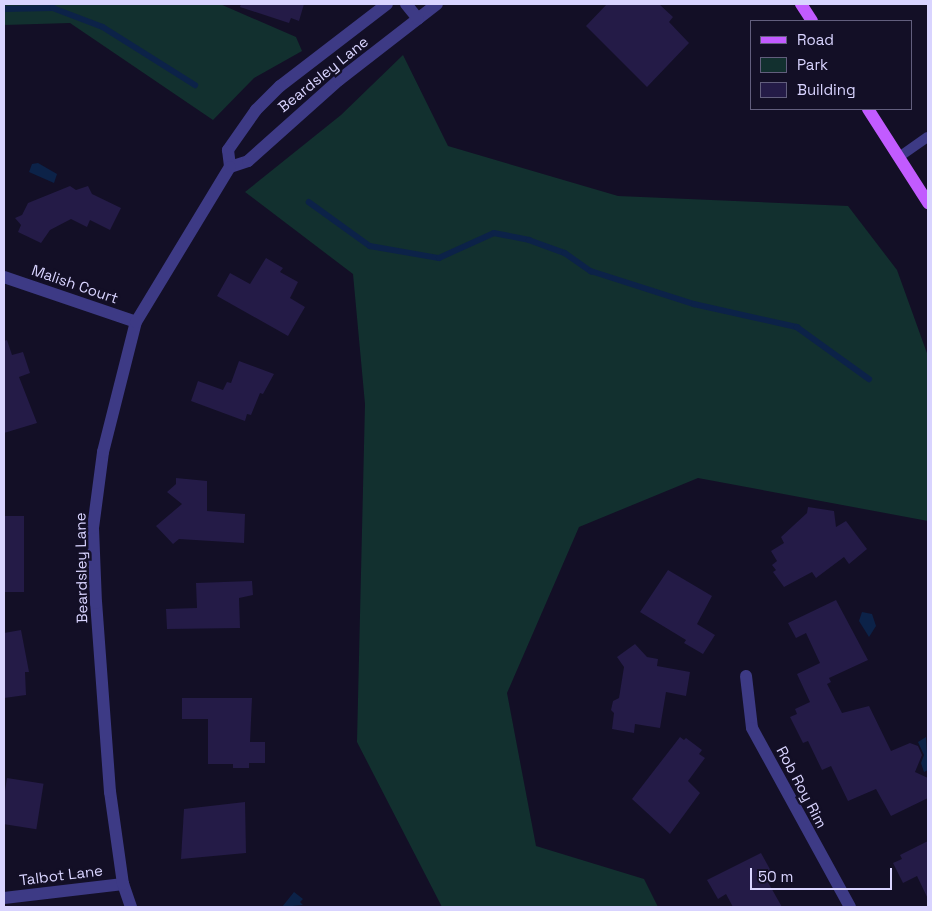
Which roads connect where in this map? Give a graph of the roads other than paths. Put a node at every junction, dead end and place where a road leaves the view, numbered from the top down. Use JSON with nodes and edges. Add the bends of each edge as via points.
{"nodes":[{"id":1,"x":387,"y":4,"type":"edge"},
{"id":2,"x":406,"y":4,"type":"edge"},
{"id":3,"x":437,"y":4,"type":"edge"},
{"id":4,"x":801,"y":4,"type":"edge"},
{"id":5,"x":418,"y":20,"type":"junction"},
{"id":6,"x":811,"y":20,"type":"edge"},
{"id":7,"x":869,"y":110,"type":"edge"},
{"id":8,"x":928,"y":137,"type":"edge"},
{"id":9,"x":899,"y":157,"type":"junction"},
{"id":10,"x":230,"y":167,"type":"junction"},
{"id":11,"x":928,"y":203,"type":"edge"},
{"id":12,"x":4,"y":276,"type":"edge"},
{"id":13,"x":136,"y":322,"type":"junction"},
{"id":14,"x":746,"y":676,"type":"dead end"},
{"id":15,"x":123,"y":884,"type":"junction"},
{"id":16,"x":4,"y":898,"type":"edge"},
{"id":17,"x":131,"y":907,"type":"edge"},
{"id":18,"x":850,"y":907,"type":"edge"}],
"edges":[{"from":1,"to":10,"type":"street","name":"Beardsley Lane","via":[[280,86],[256,110],[228,150]]},
{"from":2,"to":5,"type":"street"},
{"from":3,"to":5,"type":"street","name":"Beardsley Lane"},
{"from":4,"to":6,"type":"main road"},
{"from":5,"to":10,"type":"street","name":"Beardsley Lane","via":[[339,80],[248,162]]},
{"from":7,"to":9,"type":"main road"},
{"from":8,"to":9,"type":"lane"},
{"from":9,"to":11,"type":"main road"},
{"from":10,"to":13,"type":"street","name":"Beardsley Lane"},
{"from":12,"to":13,"type":"street","name":"Malish Court"},
{"from":13,"to":15,"type":"street","name":"Beardsley Lane","via":[[103,452],[94,528],[110,792]]},
{"from":14,"to":18,"type":"street","name":"Rob Roy Rim","via":[[752,728]]},
{"from":15,"to":16,"type":"street","name":"Talbot Lane"},
{"from":15,"to":17,"type":"street","name":"Beardsley Lane"}]}
